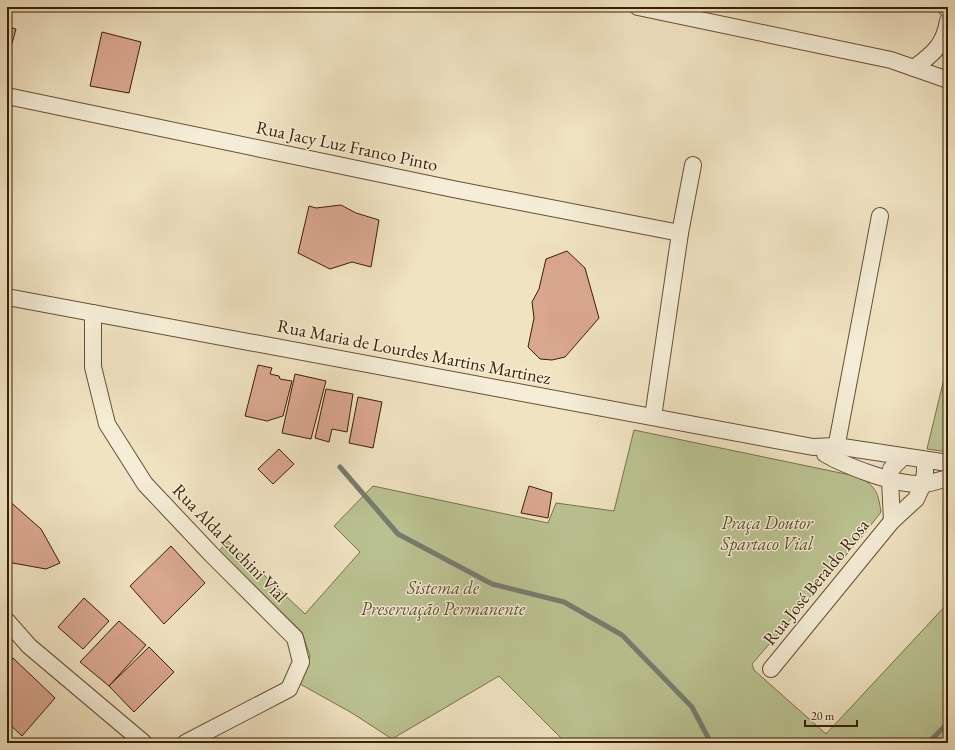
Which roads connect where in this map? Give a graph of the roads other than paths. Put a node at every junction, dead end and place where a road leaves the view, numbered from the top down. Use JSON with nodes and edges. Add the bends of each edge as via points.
{"nodes":[{"id":1,"x":638,"y":7,"type":"edge"},
{"id":2,"x":946,"y":7,"type":"edge"},
{"id":3,"x":948,"y":10,"type":"edge"},
{"id":4,"x":948,"y":21,"type":"edge"},
{"id":5,"x":914,"y":68,"type":"junction"},
{"id":6,"x":948,"y":80,"type":"edge"},
{"id":7,"x":7,"y":96,"type":"edge"},
{"id":8,"x":693,"y":165,"type":"dead end"},
{"id":9,"x":880,"y":216,"type":"dead end"},
{"id":10,"x":680,"y":233,"type":"junction"},
{"id":11,"x":7,"y":297,"type":"edge"},
{"id":12,"x":93,"y":313,"type":"junction"},
{"id":13,"x":653,"y":417,"type":"junction"},
{"id":14,"x":835,"y":452,"type":"junction"},
{"id":15,"x":903,"y":457,"type":"junction"},
{"id":16,"x":925,"y":460,"type":"junction"},
{"id":17,"x":948,"y":463,"type":"edge"},
{"id":18,"x":948,"y":478,"type":"edge"},
{"id":19,"x":890,"y":480,"type":"junction"},
{"id":20,"x":923,"y":484,"type":"junction"},
{"id":21,"x":892,"y":521,"type":"junction"},
{"id":22,"x":7,"y":621,"type":"edge"},
{"id":23,"x":771,"y":669,"type":"dead end"},
{"id":24,"x":144,"y":743,"type":"edge"},
{"id":25,"x":185,"y":743,"type":"edge"}],
"edges":[{"from":1,"to":5,"type":"street","via":[[891,60]]},
{"from":2,"to":3,"type":"street"},
{"from":4,"to":5,"type":"street","via":[[946,34],[934,54]]},
{"from":5,"to":6,"type":"street"},
{"from":7,"to":10,"type":"street","name":"Rua Jacy Luz Franco Pinto","via":[[453,189]]},
{"from":8,"to":10,"type":"street"},
{"from":9,"to":14,"type":"street"},
{"from":10,"to":13,"type":"street"},
{"from":11,"to":12,"type":"street","name":"Rua Maria de Lourdes Martins Martinez"},
{"from":12,"to":13,"type":"street","name":"Rua Maria de Lourdes Martins Martinez"},
{"from":12,"to":25,"type":"street","name":"Rua Alda Luchini Vial","via":[[93,367],[107,424],[145,484],[212,556],[295,638],[301,662],[289,689]]},
{"from":13,"to":14,"type":"street","name":"Rua Maria de Lourdes Martins Martinez"},
{"from":14,"to":15,"type":"street","name":"Rua Maria de Lourdes Martins Martinez"},
{"from":14,"to":19,"type":"street","name":"Rua Maria de Lourdes Martins Martinez"},
{"from":15,"to":16,"type":"street","name":"Rua Maria de Lourdes Martins Martinez"},
{"from":15,"to":19,"type":"street","name":"Rua José Beraldo Rosa","via":[[891,469]]},
{"from":16,"to":17,"type":"street","name":"Rua Maria de Lourdes Martins Martinez"},
{"from":16,"to":20,"type":"street","name":"Rua José Beraldo Rosa"},
{"from":18,"to":20,"type":"street","name":"Rua Maria de Lourdes Martins Martinez"},
{"from":19,"to":20,"type":"street","name":"Rua Maria de Lourdes Martins Martinez"},
{"from":19,"to":21,"type":"street","name":"Rua José Beraldo Rosa"},
{"from":20,"to":21,"type":"street","name":"Rua José Beraldo Rosa","via":[[916,499]]},
{"from":21,"to":23,"type":"street","name":"Rua José Beraldo Rosa"},
{"from":22,"to":24,"type":"street","via":[[29,646]]}]}
